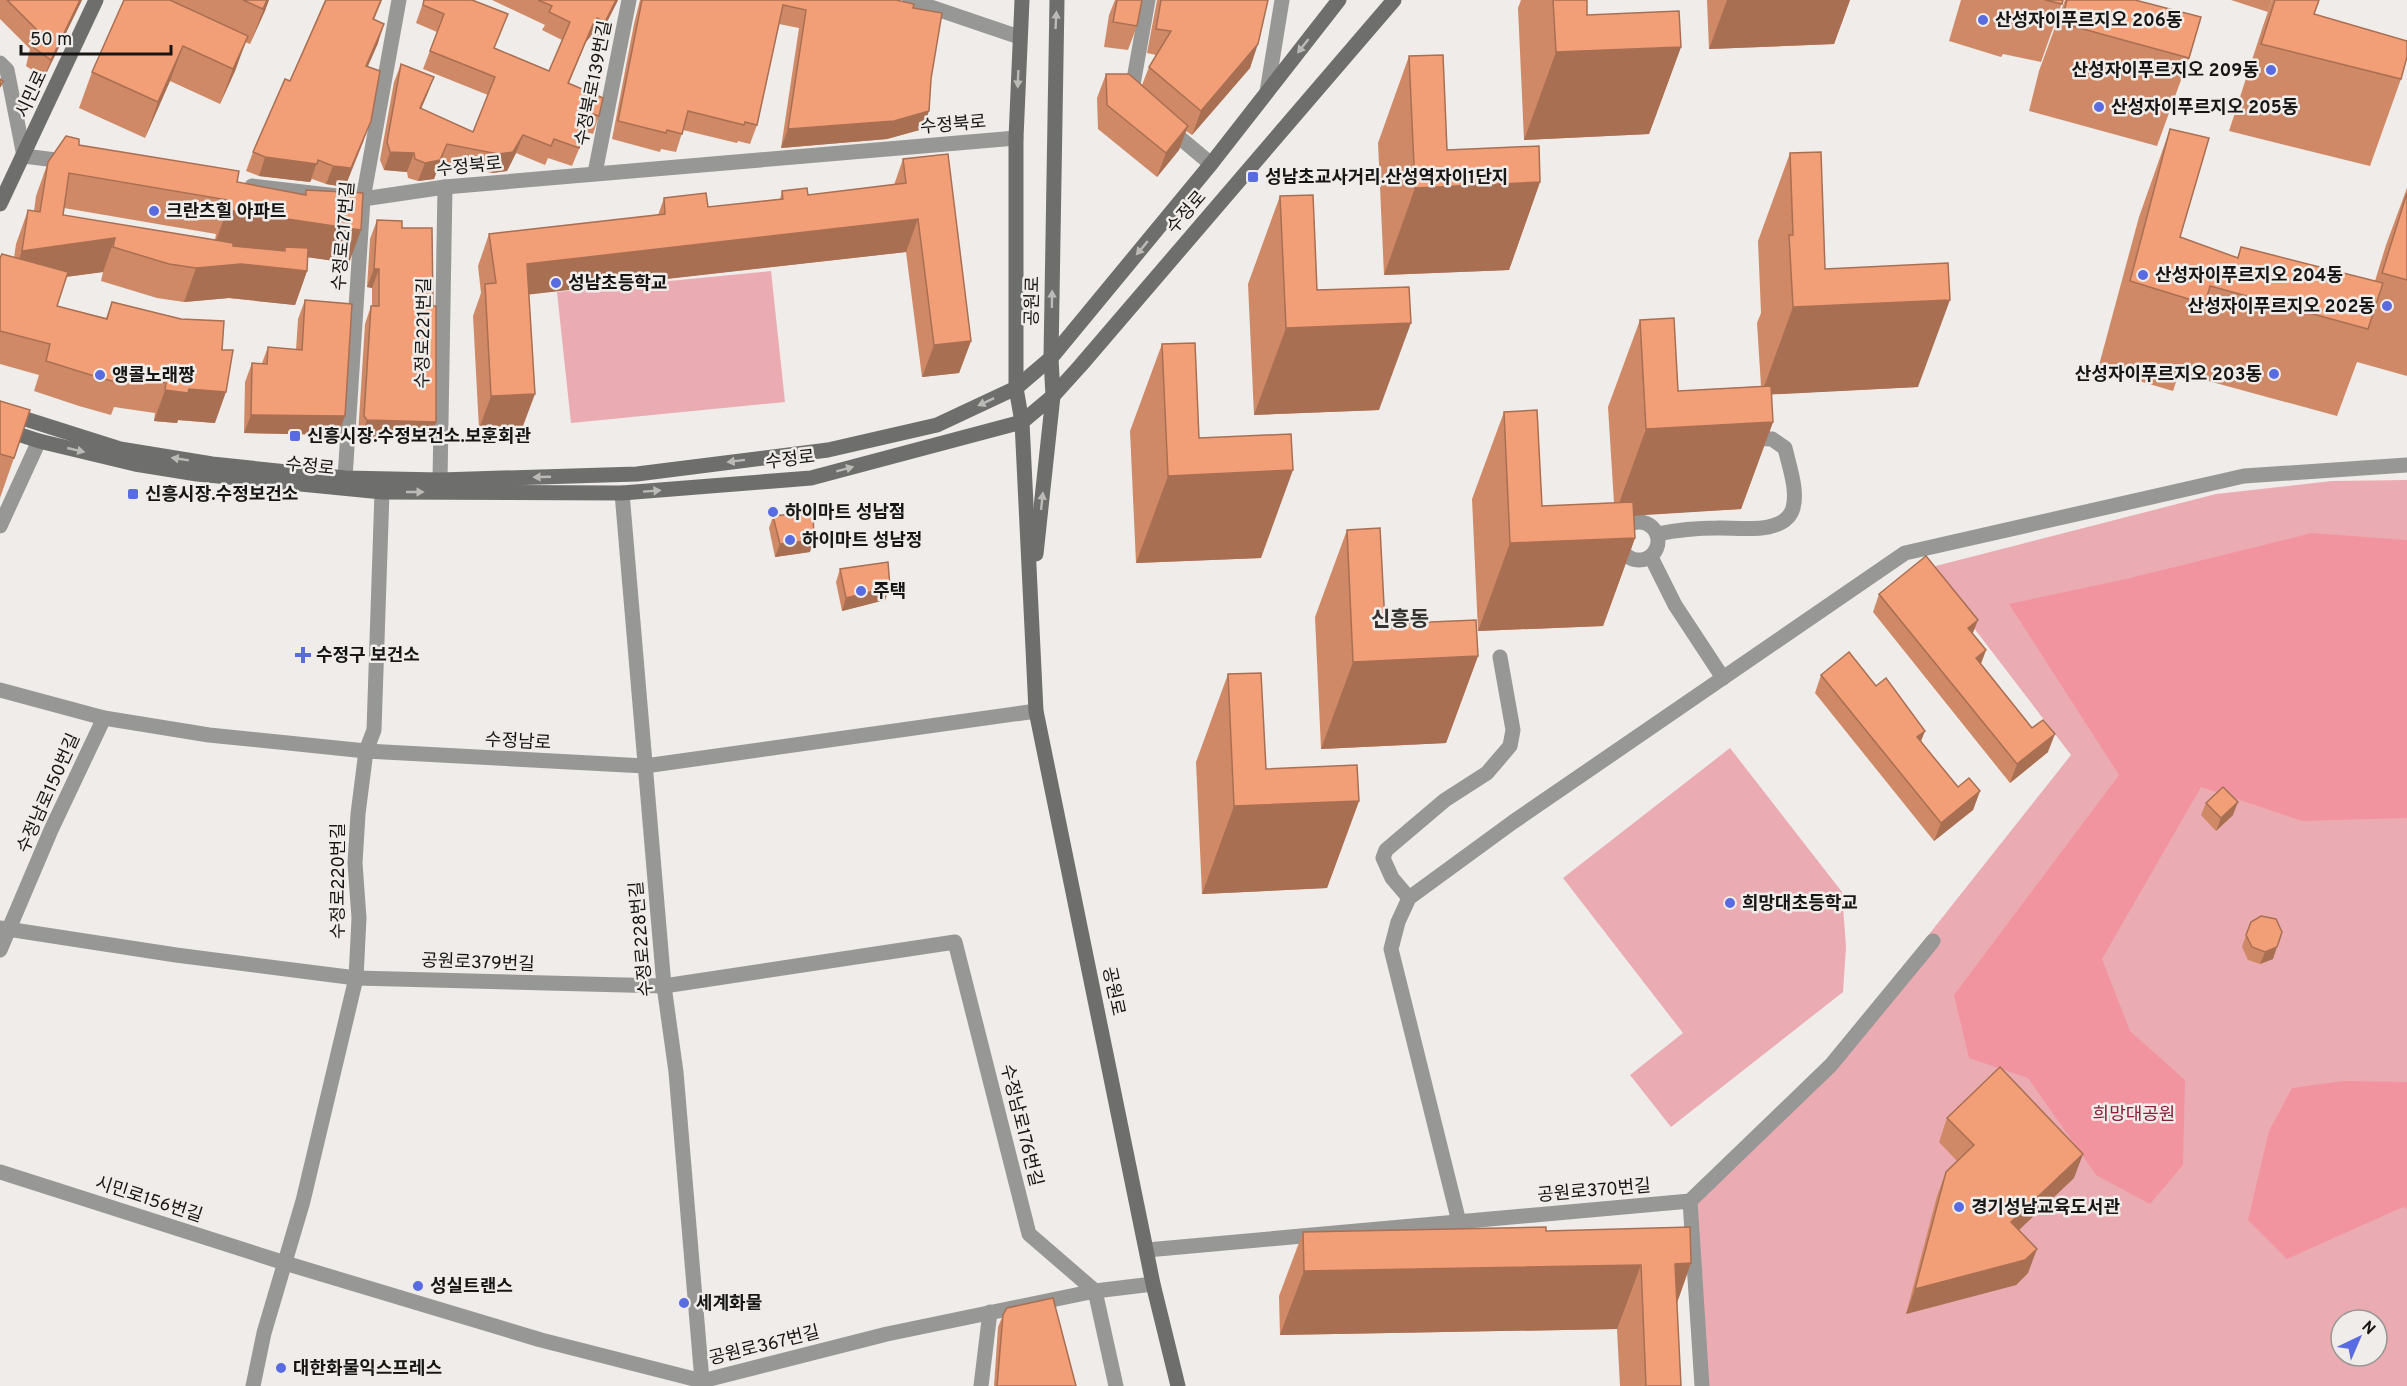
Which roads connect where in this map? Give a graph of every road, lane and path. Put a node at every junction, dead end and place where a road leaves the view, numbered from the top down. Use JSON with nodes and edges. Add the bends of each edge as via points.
{"nodes":[{"id":1,"x":96,"y":0,"type":"edge"},
{"id":2,"x":399,"y":0,"type":"edge"},
{"id":3,"x":629,"y":0,"type":"edge"},
{"id":4,"x":910,"y":0,"type":"edge"},
{"id":5,"x":1022,"y":0,"type":"edge"},
{"id":6,"x":1057,"y":0,"type":"edge"},
{"id":7,"x":1148,"y":0,"type":"edge"},
{"id":8,"x":1282,"y":0,"type":"edge"},
{"id":9,"x":1339,"y":0,"type":"edge"},
{"id":10,"x":1394,"y":0,"type":"edge"},
{"id":11,"x":1019,"y":37,"type":"junction"},
{"id":12,"x":0,"y":63,"type":"edge"},
{"id":13,"x":1267,"y":92,"type":"junction"},
{"id":14,"x":1138,"y":103,"type":"edge"},
{"id":15,"x":1157,"y":118,"type":"edge"},
{"id":16,"x":1016,"y":138,"type":"junction"},
{"id":17,"x":24,"y":156,"type":"junction"},
{"id":18,"x":82,"y":163,"type":"edge"},
{"id":19,"x":1211,"y":164,"type":"junction"},
{"id":20,"x":595,"y":173,"type":"junction"},
{"id":21,"x":233,"y":183,"type":"edge"},
{"id":22,"x":445,"y":187,"type":"junction"},
{"id":23,"x":363,"y":200,"type":"junction"},
{"id":24,"x":0,"y":204,"type":"edge"},
{"id":25,"x":1051,"y":358,"type":"junction"},
{"id":26,"x":1016,"y":388,"type":"junction"},
{"id":27,"x":1053,"y":396,"type":"junction"},
{"id":28,"x":0,"y":411,"type":"edge"},
{"id":29,"x":1022,"y":422,"type":"junction"},
{"id":30,"x":0,"y":428,"type":"edge"},
{"id":31,"x":1728,"y":439,"type":"edge"},
{"id":32,"x":39,"y":441,"type":"junction"},
{"id":33,"x":2407,"y":465,"type":"edge"},
{"id":34,"x":345,"y":478,"type":"junction"},
{"id":35,"x":440,"y":480,"type":"junction"},
{"id":36,"x":382,"y":492,"type":"junction"},
{"id":37,"x":622,"y":493,"type":"junction"},
{"id":38,"x":0,"y":526,"type":"edge"},
{"id":39,"x":1657,"y":534,"type":"junction"},
{"id":40,"x":1651,"y":557,"type":"junction"},
{"id":41,"x":1031,"y":601,"type":"junction"},
{"id":42,"x":1500,"y":657,"type":"dead end"},
{"id":43,"x":1723,"y":678,"type":"junction"},
{"id":44,"x":0,"y":690,"type":"edge"},
{"id":45,"x":1036,"y":711,"type":"junction"},
{"id":46,"x":104,"y":718,"type":"junction"},
{"id":47,"x":366,"y":751,"type":"junction"},
{"id":48,"x":645,"y":766,"type":"junction"},
{"id":49,"x":1409,"y":898,"type":"junction"},
{"id":50,"x":4,"y":929,"type":"edge"},
{"id":51,"x":1933,"y":941,"type":"dead end"},
{"id":52,"x":955,"y":942,"type":"joint"},
{"id":53,"x":0,"y":950,"type":"edge"},
{"id":54,"x":356,"y":978,"type":"junction"},
{"id":55,"x":664,"y":986,"type":"junction"},
{"id":56,"x":0,"y":1172,"type":"edge"},
{"id":57,"x":1690,"y":1201,"type":"junction"},
{"id":58,"x":1459,"y":1222,"type":"junction"},
{"id":59,"x":1147,"y":1250,"type":"junction"},
{"id":60,"x":285,"y":1263,"type":"junction"},
{"id":61,"x":1153,"y":1284,"type":"junction"},
{"id":62,"x":1095,"y":1291,"type":"junction"},
{"id":63,"x":990,"y":1312,"type":"junction"},
{"id":64,"x":701,"y":1383,"type":"edge"},
{"id":65,"x":253,"y":1386,"type":"edge"},
{"id":66,"x":981,"y":1386,"type":"edge"},
{"id":67,"x":1116,"y":1386,"type":"edge"},
{"id":68,"x":1178,"y":1386,"type":"edge"},
{"id":69,"x":1701,"y":1386,"type":"edge"}],
"edges":[{"from":1,"to":17,"type":"main road","name":"시민로"},
{"from":2,"to":23,"type":"street","name":"수정로217번길"},
{"from":3,"to":20,"type":"street","name":"수정북로139번길"},
{"from":4,"to":11,"type":"street"},
{"from":5,"to":11,"type":"main road","name":"공원로"},
{"from":25,"to":6,"type":"main road","name":"공원로","one_way":true},
{"from":7,"to":14,"type":"street","via":[[1129,95]]},
{"from":8,"to":13,"type":"street"},
{"from":9,"to":13,"type":"main road","name":"수정로","one_way":true},
{"from":10,"to":27,"type":"main road","name":"수정로"},
{"from":11,"to":16,"type":"main road","name":"공원로","one_way":true},
{"from":12,"to":17,"type":"street","via":[[7,70]]},
{"from":13,"to":19,"type":"main road","name":"수정로"},
{"from":15,"to":19,"type":"street"},
{"from":16,"to":20,"type":"street","name":"수정북로"},
{"from":16,"to":26,"type":"main road","name":"공원로"},
{"from":17,"to":18,"type":"street"},
{"from":17,"to":24,"type":"main road","name":"시민로"},
{"from":19,"to":25,"type":"main road","name":"수정로","one_way":true},
{"from":20,"to":22,"type":"street","name":"수정북로"},
{"from":21,"to":23,"type":"street","name":"수정북로"},
{"from":22,"to":23,"type":"street","name":"수정북로"},
{"from":22,"to":35,"type":"street","name":"수정로221번길"},
{"from":23,"to":34,"type":"street","name":"수정로217번길"},
{"from":25,"to":26,"type":"main road","name":"수정로"},
{"from":25,"to":27,"type":"main road","name":"공원로"},
{"from":26,"to":29,"type":"main road","name":"공원로"},
{"from":26,"to":35,"type":"main road","name":"수정로","one_way":true,"via":[[936,425],[828,450],[637,474]]},
{"from":27,"to":29,"type":"main road","name":"수정로"},
{"from":41,"to":27,"type":"main road","name":"공원로","one_way":true},
{"from":34,"to":28,"type":"main road","name":"수정로","one_way":true,"via":[[212,464],[120,449]]},
{"from":37,"to":29,"type":"main road","name":"수정로","one_way":true,"via":[[811,478]]},
{"from":29,"to":41,"type":"main road","name":"공원로"},
{"from":30,"to":32,"type":"main road","name":"수정로"},
{"from":31,"to":39,"type":"street","via":[[1773,439],[1785,448],[1794,497],[1791,512],[1772,526]]},
{"from":32,"to":36,"type":"main road","name":"수정로","one_way":true,"via":[[197,474]]},
{"from":32,"to":38,"type":"street"},
{"from":33,"to":43,"type":"street","via":[[2244,476],[1905,553]]},
{"from":34,"to":35,"type":"main road","name":"수정로"},
{"from":36,"to":37,"type":"main road","name":"수정로","one_way":true},
{"from":36,"to":47,"type":"street","name":"수정로220번길","via":[[374,730]]},
{"from":37,"to":48,"type":"street","name":"수정로228번길"},
{"from":39,"to":40,"type":"street","via":[[1658,547]]},
{"from":39,"to":40,"type":"street","via":[[1649,525],[1637,522],[1625,527],[1620,538],[1622,551],[1632,560]]},
{"from":40,"to":43,"type":"street","via":[[1675,605]]},
{"from":41,"to":45,"type":"main road","name":"공원로"},
{"from":42,"to":49,"type":"street","via":[[1513,730],[1510,746],[1487,773],[1445,800],[1386,850],[1383,858],[1392,878]]},
{"from":43,"to":49,"type":"street"},
{"from":44,"to":46,"type":"street","name":"수정남로"},
{"from":45,"to":48,"type":"street","name":"수정남로"},
{"from":45,"to":59,"type":"main road","name":"공원로"},
{"from":46,"to":47,"type":"street","name":"수정남로","via":[[209,735]]},
{"from":46,"to":50,"type":"street","name":"수정남로150번길"},
{"from":47,"to":48,"type":"street","name":"수정남로"},
{"from":47,"to":54,"type":"street","name":"수정로220번길","via":[[355,863],[359,918]]},
{"from":48,"to":55,"type":"street","name":"수정로228번길"},
{"from":49,"to":58,"type":"street","via":[[1390,949]]},
{"from":50,"to":53,"type":"street","name":"수정남로150번길"},
{"from":50,"to":54,"type":"street","name":"공원로379번길"},
{"from":51,"to":57,"type":"street","via":[[1831,1065]]},
{"from":52,"to":55,"type":"street","name":"공원로379번길"},
{"from":52,"to":62,"type":"street","name":"수정남로176번길","via":[[1029,1234]]},
{"from":54,"to":55,"type":"street","name":"공원로379번길"},
{"from":54,"to":60,"type":"street","name":"수정로220번길","via":[[319,1141]]},
{"from":55,"to":64,"type":"street","name":"수정로228번길","via":[[676,1072]]},
{"from":56,"to":60,"type":"street","name":"시민로156번길"},
{"from":57,"to":58,"type":"street","name":"공원로370번길"},
{"from":57,"to":69,"type":"street"},
{"from":58,"to":59,"type":"street","name":"공원로370번길"},
{"from":59,"to":61,"type":"main road","name":"공원로"},
{"from":60,"to":64,"type":"street","name":"공원로367번길","via":[[541,1340]]},
{"from":60,"to":65,"type":"street","name":"수정로220번길"},
{"from":61,"to":62,"type":"street","name":"공원로367번길"},
{"from":61,"to":68,"type":"main road","name":"공원로"},
{"from":62,"to":63,"type":"street","name":"공원로367번길"},
{"from":62,"to":67,"type":"street"},
{"from":63,"to":64,"type":"street","name":"공원로367번길","via":[[887,1334]]},
{"from":63,"to":66,"type":"street"}]}
